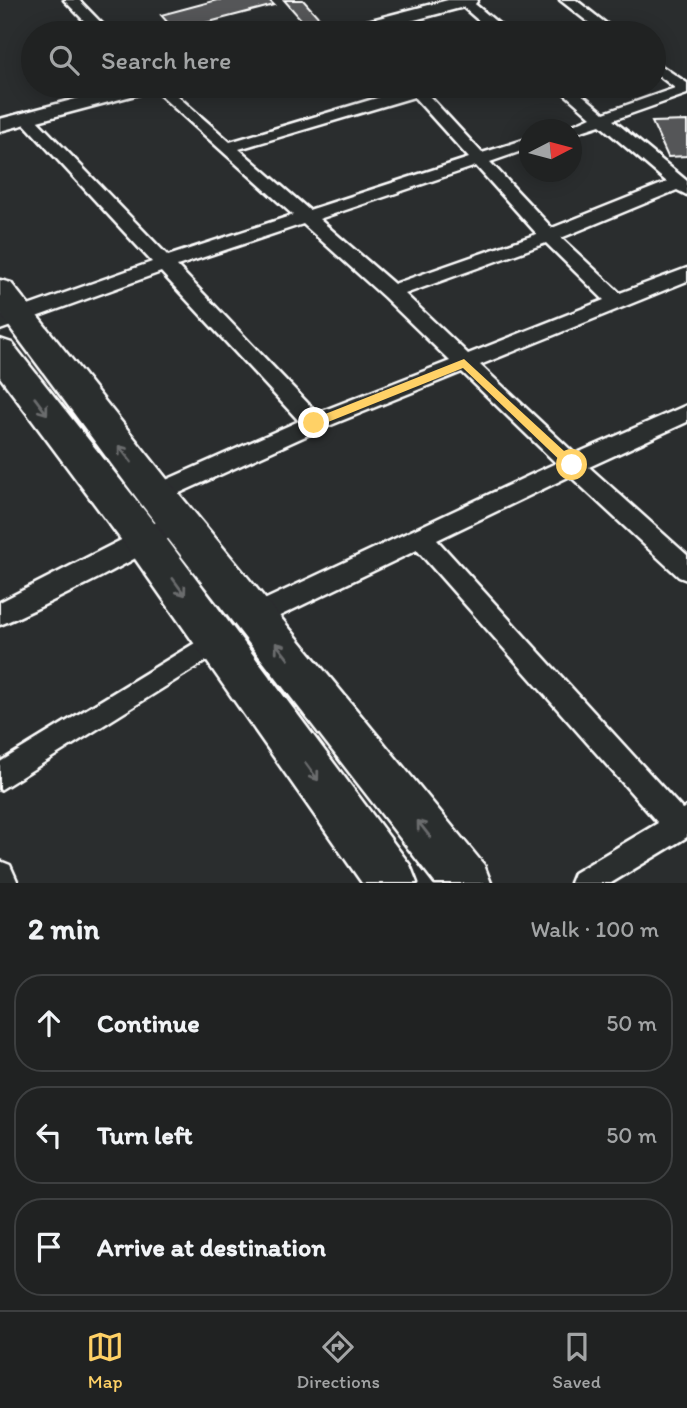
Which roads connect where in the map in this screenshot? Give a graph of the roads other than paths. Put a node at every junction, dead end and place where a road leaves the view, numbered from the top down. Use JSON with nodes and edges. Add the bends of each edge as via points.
{"nodes":[{"id":1,"x":71,"y":0,"type":"edge"},
{"id":2,"x":567,"y":0,"type":"edge"},
{"id":3,"x":466,"y":1,"type":"edge"},
{"id":4,"x":92,"y":21,"type":"edge"},
{"id":5,"x":392,"y":21,"type":"edge"},
{"id":6,"x":488,"y":21,"type":"edge"},
{"id":7,"x":595,"y":21,"type":"edge"},
{"id":8,"x":666,"y":74,"type":"edge"},
{"id":9,"x":687,"y":90,"type":"edge"},
{"id":10,"x":666,"y":97,"type":"edge"},
{"id":11,"x":102,"y":98,"type":"edge"},
{"id":12,"x":170,"y":98,"type":"edge"},
{"id":13,"x":386,"y":98,"type":"edge"},
{"id":14,"x":423,"y":98,"type":"edge"},
{"id":15,"x":578,"y":98,"type":"edge"},
{"id":16,"x":663,"y":98,"type":"edge"},
{"id":17,"x":27,"y":118,"type":"junction"},
{"id":18,"x":602,"y":118,"type":"junction"},
{"id":19,"x":0,"y":125,"type":"edge"},
{"id":20,"x":582,"y":125,"type":"edge"},
{"id":21,"x":519,"y":146,"type":"edge"},
{"id":22,"x":226,"y":148,"type":"junction"},
{"id":23,"x":479,"y":159,"type":"junction"},
{"id":24,"x":683,"y":186,"type":"edge"},
{"id":25,"x":307,"y":217,"type":"junction"},
{"id":26,"x":549,"y":236,"type":"junction"},
{"id":27,"x":164,"y":264,"type":"junction"},
{"id":28,"x":687,"y":274,"type":"edge"},
{"id":29,"x":391,"y":292,"type":"junction"},
{"id":30,"x":617,"y":301,"type":"junction"},
{"id":31,"x":4,"y":321,"type":"edge"},
{"id":32,"x":464,"y":363,"type":"junction"},
{"id":33,"x":687,"y":413,"type":"edge"},
{"id":34,"x":314,"y":423,"type":"junction"},
{"id":35,"x":572,"y":465,"type":"junction"},
{"id":36,"x":160,"y":518,"type":"junction"},
{"id":37,"x":422,"y":539,"type":"junction"},
{"id":38,"x":687,"y":570,"type":"edge"},
{"id":39,"x":0,"y":614,"type":"edge"},
{"id":40,"x":255,"y":616,"type":"junction"},
{"id":41,"x":218,"y":640,"type":"junction"},
{"id":42,"x":0,"y":777,"type":"edge"},
{"id":43,"x":683,"y":824,"type":"edge"},
{"id":44,"x":0,"y":875,"type":"edge"},
{"id":45,"x":4,"y":883,"type":"edge"},
{"id":46,"x":392,"y":883,"type":"edge"},
{"id":47,"x":466,"y":883,"type":"edge"},
{"id":48,"x":584,"y":883,"type":"edge"}],
"edges":[{"from":1,"to":4,"type":"street"},
{"from":2,"to":7,"type":"street"},
{"from":3,"to":5,"type":"street"},
{"from":3,"to":6,"type":"street"},
{"from":8,"to":9,"type":"street"},
{"from":9,"to":10,"type":"street"},
{"from":11,"to":17,"type":"street"},
{"from":12,"to":22,"type":"street"},
{"from":13,"to":22,"type":"street"},
{"from":14,"to":23,"type":"street"},
{"from":15,"to":18,"type":"street"},
{"from":16,"to":18,"type":"street"},
{"from":17,"to":19,"type":"street"},
{"from":17,"to":27,"type":"street"},
{"from":18,"to":20,"type":"street"},
{"from":18,"to":24,"type":"street"},
{"from":21,"to":23,"type":"street"},
{"from":22,"to":25,"type":"street"},
{"from":23,"to":25,"type":"street"},
{"from":23,"to":26,"type":"street"},
{"from":24,"to":26,"type":"street"},
{"from":25,"to":27,"type":"street"},
{"from":25,"to":29,"type":"street"},
{"from":26,"to":29,"type":"street"},
{"from":26,"to":30,"type":"street"},
{"from":27,"to":31,"type":"street"},
{"from":27,"to":34,"type":"street"},
{"from":28,"to":30,"type":"street"},
{"from":29,"to":32,"type":"street"},
{"from":30,"to":32,"type":"street"},
{"from":31,"to":36,"type":"highway"},
{"from":32,"to":34,"type":"street"},
{"from":32,"to":35,"type":"street"},
{"from":33,"to":35,"type":"street"},
{"from":34,"to":36,"type":"street"},
{"from":35,"to":37,"type":"street"},
{"from":35,"to":38,"type":"street"},
{"from":36,"to":39,"type":"street"},
{"from":36,"to":40,"type":"highway"},
{"from":36,"to":41,"type":"highway","one_way":true},
{"from":37,"to":40,"type":"street"},
{"from":37,"to":43,"type":"street"},
{"from":47,"to":40,"type":"highway","one_way":true},
{"from":41,"to":42,"type":"street"},
{"from":41,"to":46,"type":"highway","one_way":true},
{"from":43,"to":48,"type":"street"},
{"from":44,"to":45,"type":"street"}]}
